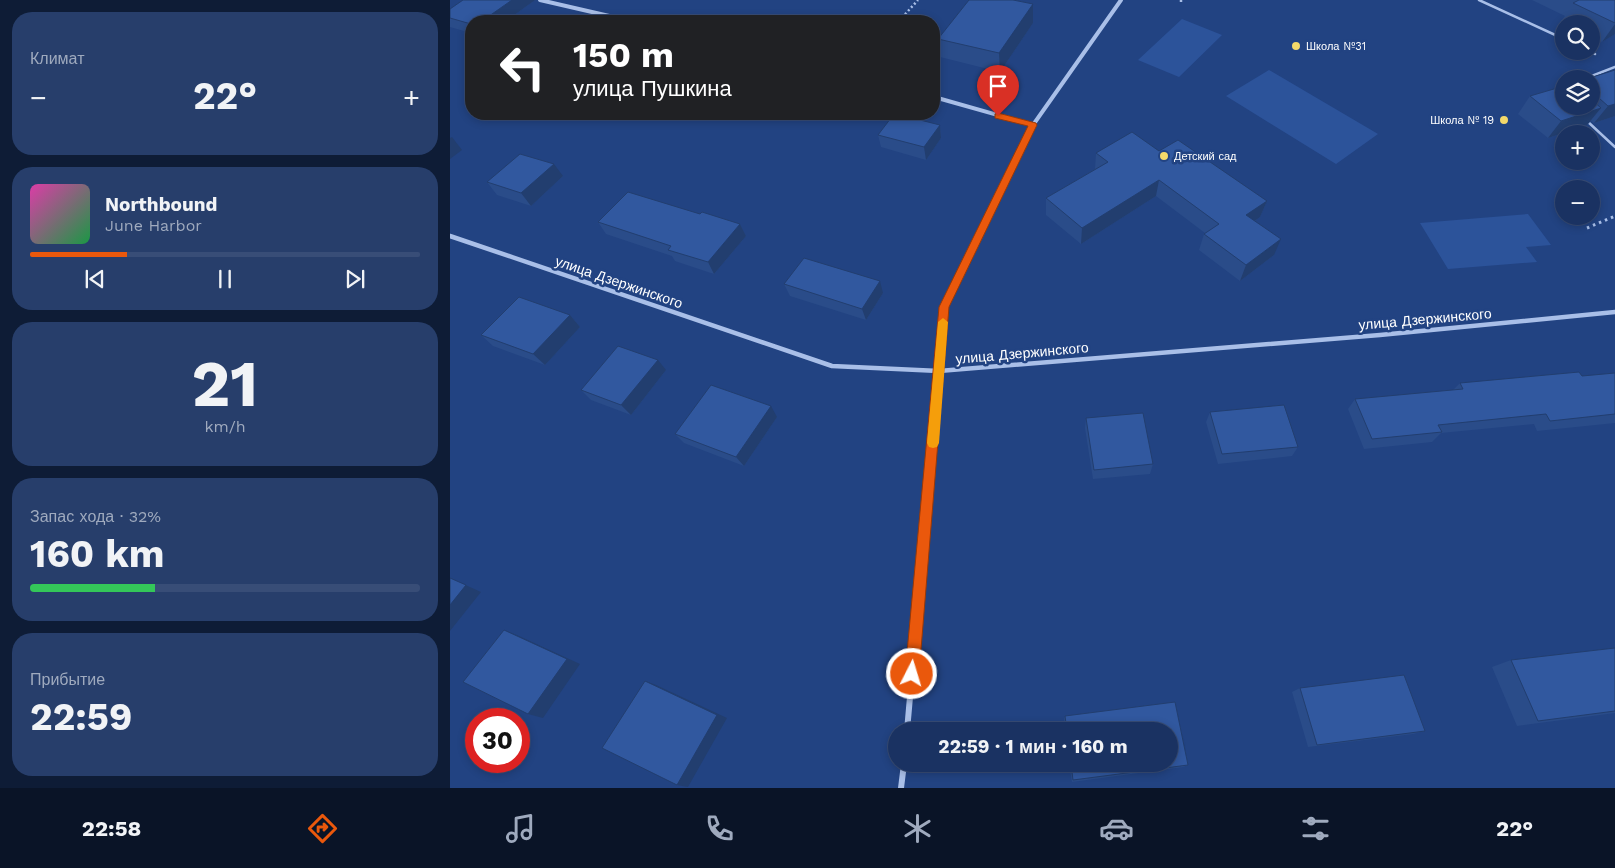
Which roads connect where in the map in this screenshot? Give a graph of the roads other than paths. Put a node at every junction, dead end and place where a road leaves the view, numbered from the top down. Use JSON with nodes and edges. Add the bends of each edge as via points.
{"nodes":[{"id":1,"x":540,"y":0,"type":"edge"},
{"id":2,"x":1121,"y":0,"type":"edge"},
{"id":3,"x":1479,"y":0,"type":"edge"},
{"id":4,"x":605,"y":15,"type":"edge"},
{"id":5,"x":1555,"y":35,"type":"edge"},
{"id":6,"x":1615,"y":67,"type":"edge"},
{"id":7,"x":1600,"y":73,"type":"edge"},
{"id":8,"x":940,"y":99,"type":"edge"},
{"id":9,"x":1583,"y":118,"type":"edge"},
{"id":10,"x":1033,"y":125,"type":"junction"},
{"id":11,"x":1615,"y":147,"type":"edge"},
{"id":12,"x":450,"y":236,"type":"edge"},
{"id":13,"x":1615,"y":312,"type":"edge"},
{"id":14,"x":939,"y":371,"type":"junction"},
{"id":15,"x":908,"y":722,"type":"edge"},
{"id":16,"x":903,"y":772,"type":"edge"},
{"id":17,"x":901,"y":788,"type":"edge"}],
"edges":[{"from":1,"to":4,"type":"street"},
{"from":2,"to":10,"type":"street"},
{"from":3,"to":5,"type":"lane"},
{"from":6,"to":7,"type":"lane"},
{"from":8,"to":10,"type":"street"},
{"from":9,"to":11,"type":"lane"},
{"from":10,"to":14,"type":"street","via":[[944,307]]},
{"from":12,"to":14,"type":"street","name":"улица Дзержинского","via":[[832,366]]},
{"from":13,"to":14,"type":"street","name":"улица Дзержинского"},
{"from":14,"to":15,"type":"street"},
{"from":16,"to":17,"type":"street"}]}
